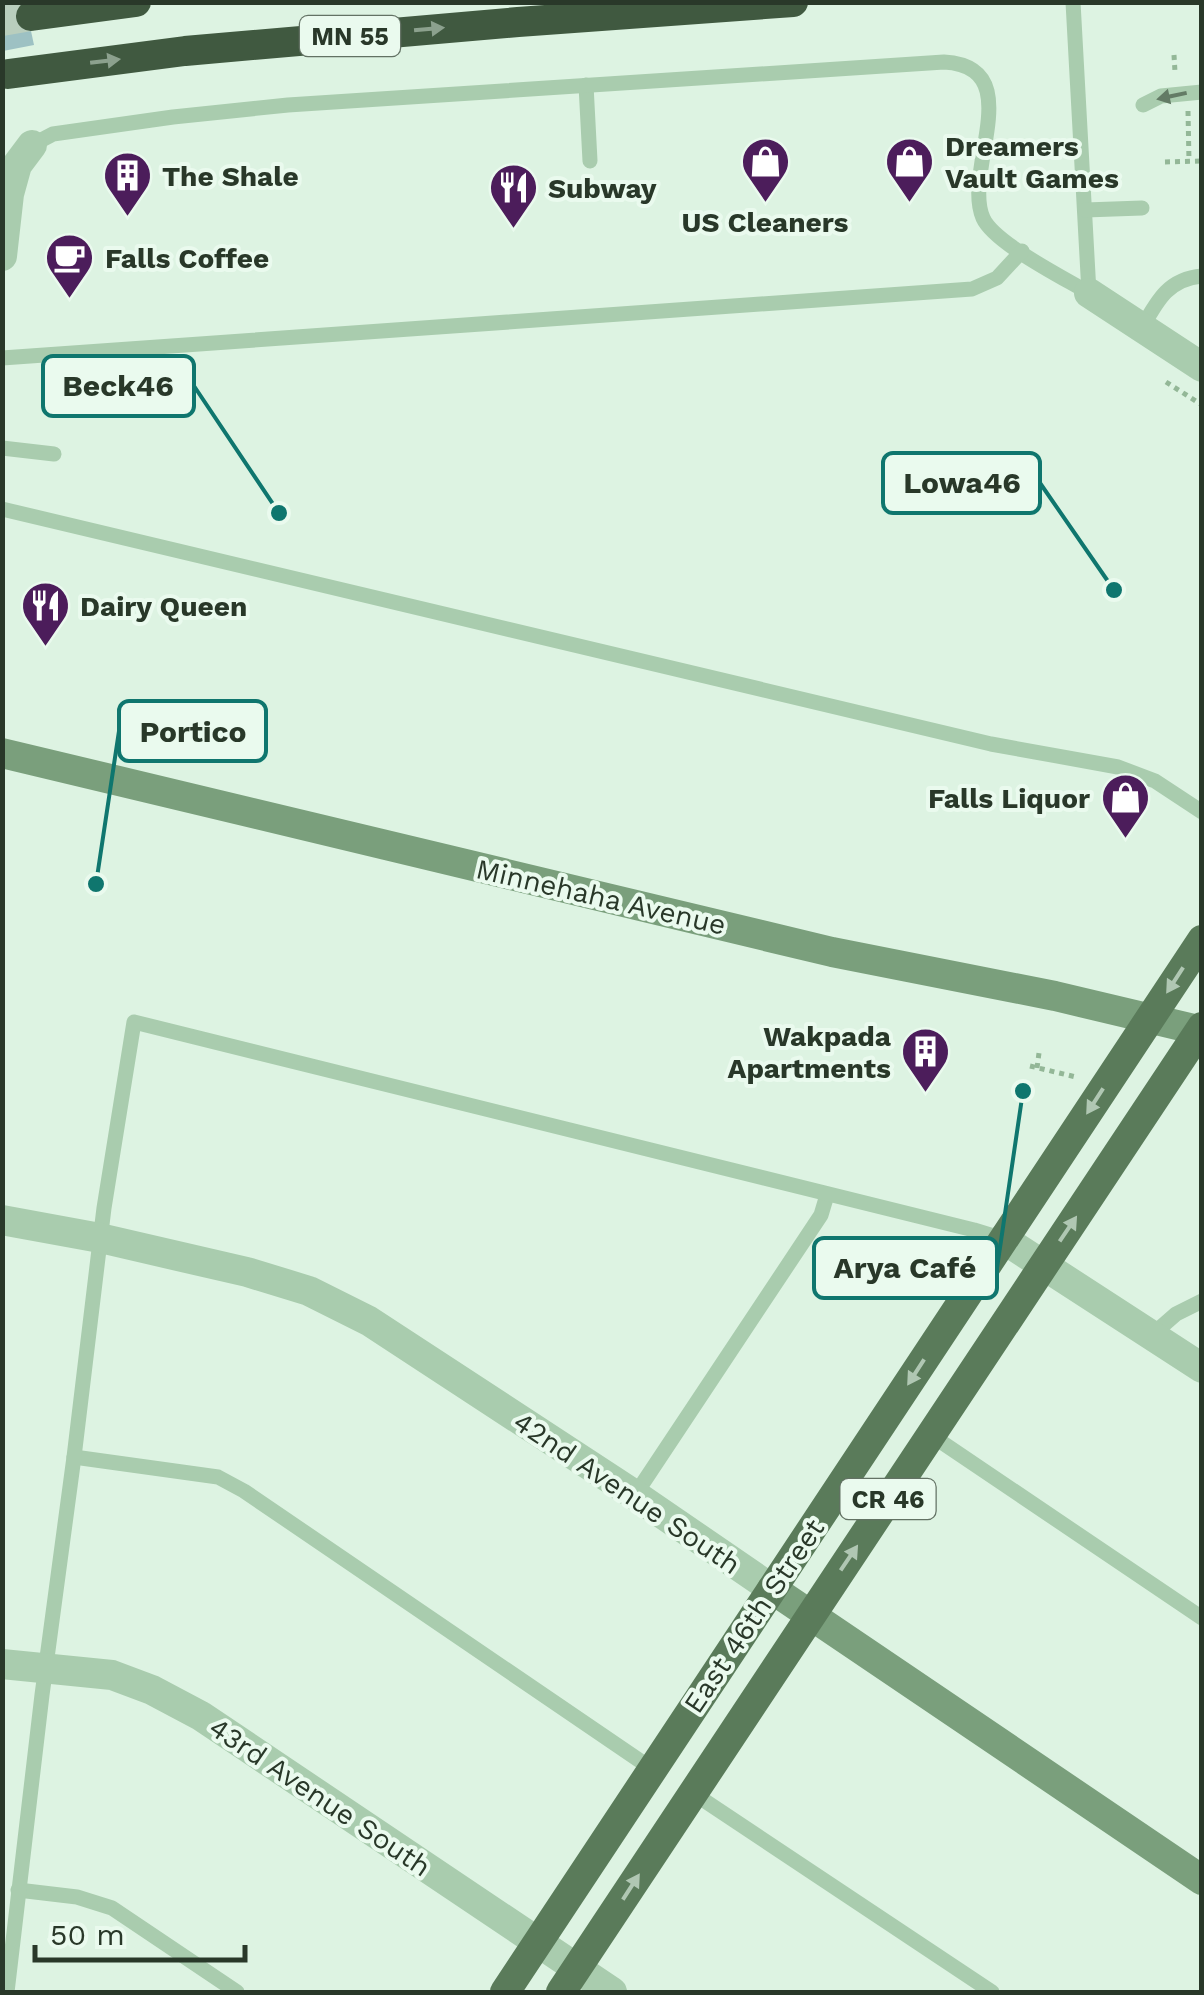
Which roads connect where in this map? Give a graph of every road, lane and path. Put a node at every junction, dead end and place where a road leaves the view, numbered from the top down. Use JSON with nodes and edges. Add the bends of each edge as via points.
{"nodes":[{"id":1,"x":136,"y":2,"type":"edge"},
{"id":2,"x":793,"y":2,"type":"edge"},
{"id":3,"x":1073,"y":2,"type":"edge"},
{"id":4,"x":32,"y":16,"type":"tunnel mouth"},
{"id":5,"x":8,"y":74,"type":"dead end"},
{"id":6,"x":586,"y":85,"type":"junction"},
{"id":7,"x":1202,"y":92,"type":"edge"},
{"id":8,"x":1143,"y":105,"type":"dead end"},
{"id":9,"x":32,"y":145,"type":"joint"},
{"id":10,"x":590,"y":161,"type":"dead end"},
{"id":11,"x":1202,"y":161,"type":"edge"},
{"id":12,"x":1165,"y":162,"type":"dead end"},
{"id":13,"x":1142,"y":208,"type":"dead end"},
{"id":14,"x":1085,"y":210,"type":"junction"},
{"id":15,"x":1022,"y":252,"type":"junction"},
{"id":16,"x":2,"y":256,"type":"edge"},
{"id":17,"x":1202,"y":276,"type":"edge"},
{"id":18,"x":1089,"y":293,"type":"junction"},
{"id":19,"x":1142,"y":328,"type":"junction"},
{"id":20,"x":2,"y":358,"type":"edge"},
{"id":21,"x":1202,"y":368,"type":"edge"},
{"id":22,"x":2,"y":448,"type":"edge"},
{"id":23,"x":54,"y":454,"type":"dead end"},
{"id":24,"x":2,"y":509,"type":"edge"},
{"id":25,"x":2,"y":753,"type":"edge"},
{"id":26,"x":1202,"y":812,"type":"edge"},
{"id":27,"x":1202,"y":940,"type":"edge"},
{"id":28,"x":1149,"y":1020,"type":"junction"},
{"id":29,"x":1201,"y":1029,"type":"edge"},
{"id":30,"x":1039,"y":1053,"type":"dead end"},
{"id":31,"x":1078,"y":1078,"type":"dead end"},
{"id":32,"x":828,"y":1195,"type":"junction"},
{"id":33,"x":2,"y":1220,"type":"edge"},
{"id":34,"x":100,"y":1238,"type":"junction"},
{"id":35,"x":1003,"y":1240,"type":"junction"},
{"id":36,"x":1044,"y":1265,"type":"junction"},
{"id":37,"x":1202,"y":1301,"type":"edge"},
{"id":38,"x":1152,"y":1334,"type":"junction"},
{"id":39,"x":1202,"y":1368,"type":"edge"},
{"id":40,"x":930,"y":1436,"type":"junction"},
{"id":41,"x":74,"y":1457,"type":"junction"},
{"id":42,"x":634,"y":1495,"type":"junction"},
{"id":43,"x":772,"y":1589,"type":"junction"},
{"id":44,"x":811,"y":1616,"type":"junction"},
{"id":45,"x":1202,"y":1618,"type":"edge"},
{"id":46,"x":2,"y":1664,"type":"edge"},
{"id":47,"x":46,"y":1669,"type":"junction"},
{"id":48,"x":652,"y":1769,"type":"junction"},
{"id":49,"x":693,"y":1793,"type":"junction"},
{"id":50,"x":1202,"y":1880,"type":"edge"},
{"id":51,"x":18,"y":1890,"type":"junction"},
{"id":52,"x":539,"y":1942,"type":"junction"},
{"id":53,"x":569,"y":1980,"type":"edge"},
{"id":54,"x":7,"y":1992,"type":"edge"},
{"id":55,"x":236,"y":1992,"type":"edge"},
{"id":56,"x":505,"y":1992,"type":"edge"},
{"id":57,"x":612,"y":1992,"type":"edge"},
{"id":58,"x":992,"y":1992,"type":"edge"}],
"edges":[{"from":1,"to":4,"type":"highway"},
{"from":5,"to":2,"type":"highway","number":"MN 55","one_way":true,"via":[[185,50]]},
{"from":3,"to":14,"type":"lane"},
{"from":6,"to":9,"type":"lane","via":[[173,117],[53,134]]},
{"from":6,"to":10,"type":"lane"},
{"from":6,"to":15,"type":"lane","via":[[960,63],[984,80],[989,96],[979,199],[984,220]]},
{"from":7,"to":8,"type":"lane","one_way":true},
{"from":9,"to":16,"type":"street","via":[[9,194]]},
{"from":11,"to":12,"type":"path"},
{"from":13,"to":14,"type":"lane"},
{"from":14,"to":18,"type":"lane"},
{"from":15,"to":18,"type":"lane"},
{"from":15,"to":20,"type":"lane","via":[[998,278],[972,290]]},
{"from":17,"to":19,"type":"lane","via":[[1174,285]]},
{"from":18,"to":19,"type":"street"},
{"from":19,"to":21,"type":"street"},
{"from":22,"to":23,"type":"lane"},
{"from":24,"to":26,"type":"lane","via":[[991,744],[1118,767],[1155,780]]},
{"from":25,"to":28,"type":"street","name":"Minnehaha Avenue","via":[[832,952]]},
{"from":27,"to":28,"type":"main road","name":"East 46th Street","number":"CR 46","one_way":true},
{"from":28,"to":29,"type":"street","name":"Minnehaha Avenue"},
{"from":28,"to":35,"type":"main road","name":"East 46th Street","number":"CR 46","one_way":true},
{"from":36,"to":29,"type":"main road","name":"East 46th Street","number":"CR 46","one_way":true},
{"from":30,"to":31,"type":"path","via":[[1034,1067]]},
{"from":32,"to":34,"type":"lane","via":[[134,1022]]},
{"from":32,"to":35,"type":"lane"},
{"from":32,"to":42,"type":"lane","via":[[821,1216]]},
{"from":33,"to":34,"type":"street","name":"42nd Avenue South"},
{"from":34,"to":41,"type":"lane"},
{"from":34,"to":42,"type":"street","name":"42nd Avenue South","via":[[308,1291],[369,1321]]},
{"from":35,"to":36,"type":"street"},
{"from":35,"to":43,"type":"main road","name":"East 46th Street","number":"CR 46","one_way":true},
{"from":36,"to":38,"type":"street"},
{"from":36,"to":40,"type":"main road","name":"East 46th Street","number":"CR 46"},
{"from":37,"to":38,"type":"lane"},
{"from":38,"to":39,"type":"street"},
{"from":44,"to":40,"type":"main road","name":"East 46th Street","number":"CR 46","one_way":true},
{"from":40,"to":45,"type":"lane"},
{"from":41,"to":47,"type":"lane"},
{"from":41,"to":48,"type":"lane","via":[[218,1477],[244,1491]]},
{"from":42,"to":43,"type":"street","name":"42nd Avenue South"},
{"from":43,"to":44,"type":"street","name":"42nd Avenue South"},
{"from":43,"to":48,"type":"main road","name":"East 46th Street","number":"CR 46"},
{"from":44,"to":49,"type":"main road","name":"East 46th Street","number":"CR 46"},
{"from":44,"to":50,"type":"street","name":"42nd Avenue South"},
{"from":46,"to":47,"type":"street","name":"43rd Avenue South"},
{"from":47,"to":51,"type":"lane"},
{"from":47,"to":52,"type":"street","name":"43rd Avenue South","via":[[112,1675],[201,1716]]},
{"from":48,"to":52,"type":"main road","name":"East 46th Street","number":"CR 46"},
{"from":53,"to":49,"type":"main road","name":"East 46th Street","number":"CR 46","one_way":true},
{"from":49,"to":58,"type":"lane"},
{"from":51,"to":54,"type":"lane"},
{"from":51,"to":55,"type":"lane","via":[[112,1908]]},
{"from":52,"to":53,"type":"street","name":"43rd Avenue South"},
{"from":52,"to":56,"type":"main road","name":"East 46th Street","number":"CR 46"},
{"from":53,"to":57,"type":"street","name":"43rd Avenue South"}]}
